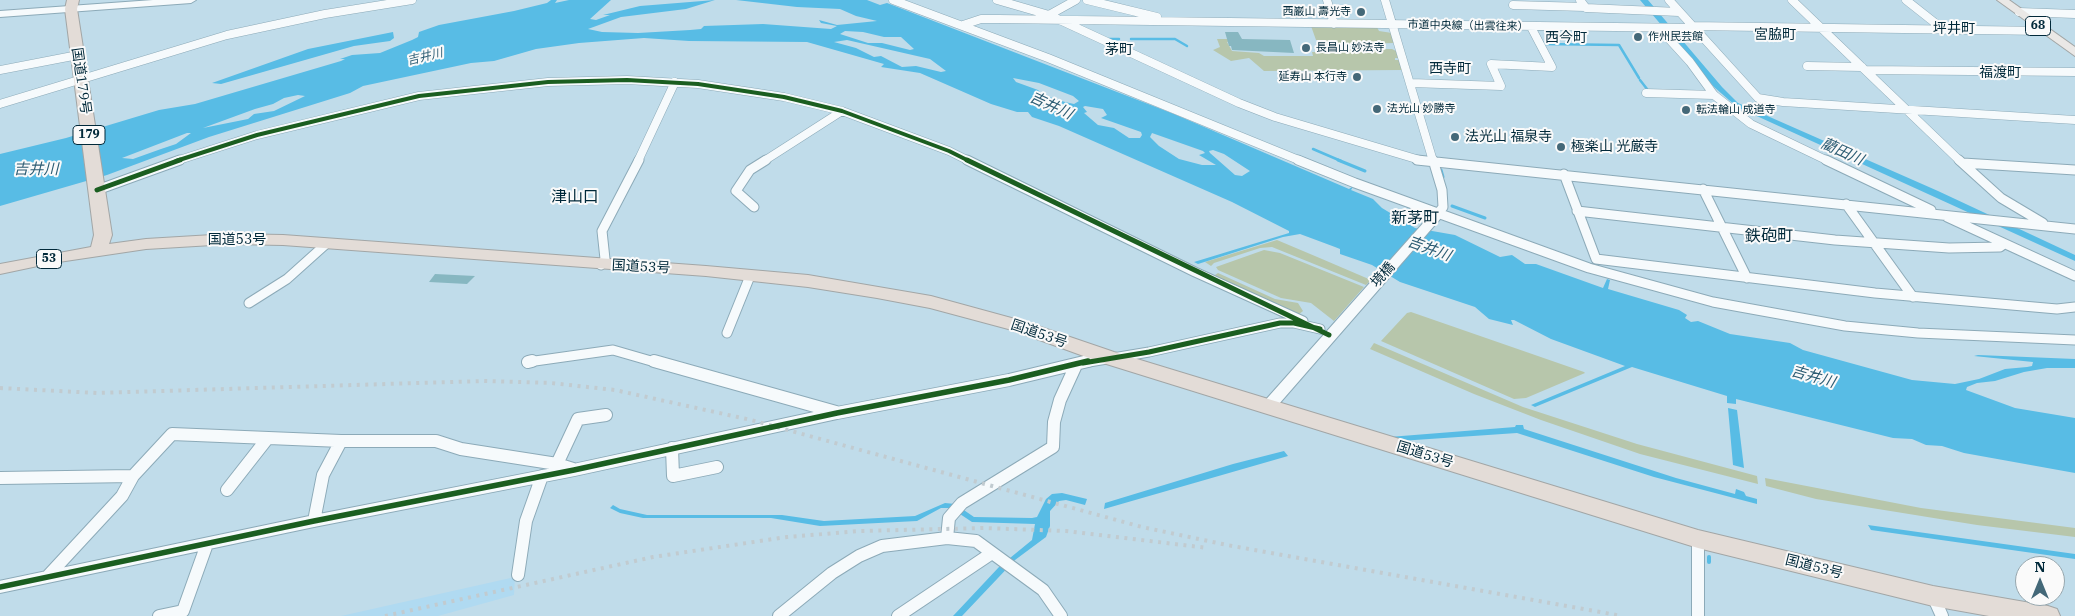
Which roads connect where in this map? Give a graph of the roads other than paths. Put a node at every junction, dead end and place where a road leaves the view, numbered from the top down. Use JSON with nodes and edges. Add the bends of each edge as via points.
{"nodes":[{"id":1,"x":191,"y":0,"type":"edge"},
{"id":2,"x":412,"y":0,"type":"edge"},
{"id":3,"x":893,"y":0,"type":"edge"},
{"id":4,"x":997,"y":0,"type":"edge"},
{"id":5,"x":1076,"y":0,"type":"edge"},
{"id":6,"x":1087,"y":0,"type":"edge"},
{"id":7,"x":1328,"y":0,"type":"edge"},
{"id":8,"x":1385,"y":0,"type":"edge"},
{"id":9,"x":1580,"y":0,"type":"edge"},
{"id":10,"x":1669,"y":0,"type":"edge"},
{"id":11,"x":1792,"y":0,"type":"edge"},
{"id":12,"x":1906,"y":0,"type":"edge"},
{"id":13,"x":2002,"y":0,"type":"edge"},
{"id":14,"x":72,"y":4,"type":"edge"},
{"id":15,"x":1513,"y":5,"type":"edge"},
{"id":16,"x":1586,"y":9,"type":"junction"},
{"id":17,"x":1679,"y":12,"type":"junction"},
{"id":18,"x":2019,"y":12,"type":"junction"},
{"id":19,"x":0,"y":14,"type":"edge"},
{"id":20,"x":2075,"y":14,"type":"edge"},
{"id":21,"x":1049,"y":16,"type":"junction"},
{"id":22,"x":1058,"y":21,"type":"junction"},
{"id":23,"x":1170,"y":22,"type":"junction"},
{"id":24,"x":1334,"y":24,"type":"junction"},
{"id":25,"x":963,"y":25,"type":"junction"},
{"id":26,"x":1394,"y":25,"type":"junction"},
{"id":27,"x":1531,"y":26,"type":"junction"},
{"id":28,"x":1600,"y":27,"type":"junction"},
{"id":29,"x":1692,"y":27,"type":"junction"},
{"id":30,"x":1660,"y":28,"type":"junction"},
{"id":31,"x":1820,"y":28,"type":"junction"},
{"id":32,"x":1944,"y":30,"type":"junction"},
{"id":33,"x":2045,"y":31,"type":"junction"},
{"id":34,"x":2074,"y":51,"type":"edge"},
{"id":35,"x":78,"y":55,"type":"junction"},
{"id":36,"x":1807,"y":66,"type":"dead end"},
{"id":37,"x":1864,"y":68,"type":"junction"},
{"id":38,"x":0,"y":70,"type":"edge"},
{"id":39,"x":2075,"y":72,"type":"edge"},
{"id":40,"x":81,"y":79,"type":"junction"},
{"id":41,"x":675,"y":82,"type":"junction"},
{"id":42,"x":1411,"y":83,"type":"junction"},
{"id":43,"x":1646,"y":92,"type":"dead end"},
{"id":44,"x":1714,"y":95,"type":"junction"},
{"id":45,"x":0,"y":104,"type":"edge"},
{"id":46,"x":1907,"y":110,"type":"junction"},
{"id":47,"x":842,"y":112,"type":"junction"},
{"id":48,"x":2075,"y":120,"type":"edge"},
{"id":49,"x":1434,"y":163,"type":"junction"},
{"id":50,"x":1963,"y":163,"type":"junction"},
{"id":51,"x":2075,"y":170,"type":"edge"},
{"id":52,"x":1564,"y":174,"type":"junction"},
{"id":53,"x":1703,"y":189,"type":"junction"},
{"id":54,"x":97,"y":190,"type":"junction"},
{"id":55,"x":1846,"y":204,"type":"junction"},
{"id":56,"x":754,"y":207,"type":"dead end"},
{"id":57,"x":1577,"y":211,"type":"junction"},
{"id":58,"x":1937,"y":213,"type":"junction"},
{"id":59,"x":1437,"y":215,"type":"junction"},
{"id":60,"x":2048,"y":226,"type":"junction"},
{"id":61,"x":1723,"y":228,"type":"junction"},
{"id":62,"x":2075,"y":229,"type":"edge"},
{"id":63,"x":1872,"y":242,"type":"junction"},
{"id":64,"x":326,"y":244,"type":"junction"},
{"id":65,"x":2004,"y":244,"type":"junction"},
{"id":66,"x":99,"y":250,"type":"junction"},
{"id":67,"x":1596,"y":259,"type":"junction"},
{"id":68,"x":601,"y":265,"type":"junction"},
{"id":69,"x":1589,"y":268,"type":"junction"},
{"id":70,"x":0,"y":269,"type":"edge"},
{"id":71,"x":750,"y":276,"type":"junction"},
{"id":72,"x":2075,"y":276,"type":"edge"},
{"id":73,"x":1747,"y":278,"type":"junction"},
{"id":74,"x":1913,"y":297,"type":"junction"},
{"id":75,"x":249,"y":302,"type":"dead end"},
{"id":76,"x":2075,"y":307,"type":"edge"},
{"id":77,"x":1325,"y":332,"type":"junction"},
{"id":78,"x":727,"y":333,"type":"dead end"},
{"id":79,"x":2075,"y":340,"type":"edge"},
{"id":80,"x":1107,"y":357,"type":"junction"},
{"id":81,"x":528,"y":362,"type":"dead end"},
{"id":82,"x":1076,"y":365,"type":"junction"},
{"id":83,"x":1267,"y":408,"type":"junction"},
{"id":84,"x":837,"y":413,"type":"junction"},
{"id":85,"x":606,"y":415,"type":"dead end"},
{"id":86,"x":267,"y":439,"type":"junction"},
{"id":87,"x":341,"y":441,"type":"junction"},
{"id":88,"x":672,"y":448,"type":"junction"},
{"id":89,"x":557,"y":464,"type":"junction"},
{"id":90,"x":717,"y":468,"type":"dead end"},
{"id":91,"x":574,"y":470,"type":"junction"},
{"id":92,"x":133,"y":476,"type":"junction"},
{"id":93,"x":542,"y":476,"type":"junction"},
{"id":94,"x":0,"y":478,"type":"edge"},
{"id":95,"x":227,"y":490,"type":"dead end"},
{"id":96,"x":314,"y":521,"type":"junction"},
{"id":97,"x":947,"y":538,"type":"junction"},
{"id":98,"x":1698,"y":539,"type":"junction"},
{"id":99,"x":207,"y":544,"type":"junction"},
{"id":100,"x":992,"y":553,"type":"junction"},
{"id":101,"x":518,"y":575,"type":"dead end"},
{"id":102,"x":47,"y":577,"type":"junction"},
{"id":103,"x":0,"y":587,"type":"edge"},
{"id":104,"x":1933,"y":596,"type":"junction"},
{"id":105,"x":159,"y":616,"type":"edge"},
{"id":106,"x":779,"y":616,"type":"edge"},
{"id":107,"x":898,"y":616,"type":"edge"},
{"id":108,"x":1061,"y":616,"type":"edge"},
{"id":109,"x":1699,"y":616,"type":"edge"},
{"id":110,"x":1942,"y":616,"type":"edge"},
{"id":111,"x":2048,"y":616,"type":"edge"}],
"edges":[{"from":1,"to":14,"type":"street"},
{"from":2,"to":40,"type":"street","via":[[226,35]]},
{"from":3,"to":25,"type":"street"},
{"from":4,"to":21,"type":"street"},
{"from":5,"to":21,"type":"street"},
{"from":6,"to":23,"type":"street"},
{"from":7,"to":24,"type":"street"},
{"from":8,"to":26,"type":"street"},
{"from":9,"to":16,"type":"street"},
{"from":10,"to":17,"type":"street"},
{"from":11,"to":31,"type":"street"},
{"from":12,"to":32,"type":"street"},
{"from":13,"to":18,"type":"main road","number":"68"},
{"from":14,"to":19,"type":"street"},
{"from":14,"to":35,"type":"highway","name":"国道179号","number":"179"},
{"from":15,"to":16,"type":"street"},
{"from":16,"to":17,"type":"street"},
{"from":16,"to":28,"type":"street"},
{"from":17,"to":29,"type":"street"},
{"from":18,"to":20,"type":"street"},
{"from":18,"to":33,"type":"main road","number":"68"},
{"from":21,"to":22,"type":"street"},
{"from":22,"to":23,"type":"street"},
{"from":22,"to":25,"type":"street","via":[[981,19]]},
{"from":22,"to":49,"type":"street","via":[[1266,113],[1408,158]]},
{"from":23,"to":24,"type":"street","name":"市道中央線（出雲往来）"},
{"from":24,"to":26,"type":"street","name":"市道中央線（出雲往来）"},
{"from":25,"to":59,"type":"street"},
{"from":26,"to":27,"type":"street","name":"市道中央線（出雲往来）"},
{"from":26,"to":42,"type":"street"},
{"from":27,"to":28,"type":"street","name":"市道中央線（出雲往来）"},
{"from":27,"to":42,"type":"street","via":[[1552,67],[1491,64],[1501,86]]},
{"from":28,"to":30,"type":"street","name":"市道中央線（出雲往来）"},
{"from":29,"to":30,"type":"street","name":"市道中央線（出雲往来）"},
{"from":29,"to":31,"type":"street","name":"市道中央線（出雲往来）"},
{"from":29,"to":46,"type":"street","via":[[1758,98]]},
{"from":30,"to":44,"type":"street"},
{"from":31,"to":32,"type":"street","name":"市道中央線（出雲往来）"},
{"from":31,"to":37,"type":"street"},
{"from":32,"to":33,"type":"street","name":"市道中央線（出雲往来）"},
{"from":33,"to":34,"type":"main road","number":"68"},
{"from":35,"to":38,"type":"street"},
{"from":35,"to":40,"type":"highway","name":"国道179号","number":"179"},
{"from":36,"to":37,"type":"street"},
{"from":37,"to":39,"type":"street"},
{"from":37,"to":46,"type":"street"},
{"from":40,"to":45,"type":"street"},
{"from":40,"to":54,"type":"highway","name":"国道179号","number":"179"},
{"from":41,"to":47,"type":"street","via":[[784,97]]},
{"from":41,"to":54,"type":"street","via":[[548,82],[420,96],[257,135]]},
{"from":41,"to":68,"type":"street","via":[[602,231],[605,259]]},
{"from":42,"to":49,"type":"street"},
{"from":43,"to":44,"type":"street"},
{"from":44,"to":58,"type":"street","via":[[1757,127]]},
{"from":46,"to":48,"type":"street"},
{"from":46,"to":50,"type":"street"},
{"from":47,"to":56,"type":"street","via":[[750,170],[736,191]]},
{"from":47,"to":77,"type":"street","via":[[949,151]]},
{"from":49,"to":52,"type":"street"},
{"from":49,"to":59,"type":"street","via":[[1443,200],[1443,207]]},
{"from":50,"to":51,"type":"street"},
{"from":50,"to":60,"type":"street","via":[[2001,198]]},
{"from":52,"to":53,"type":"street"},
{"from":52,"to":57,"type":"street"},
{"from":53,"to":55,"type":"street"},
{"from":53,"to":61,"type":"street"},
{"from":54,"to":66,"type":"highway","name":"国道179号","number":"179","via":[[104,235]]},
{"from":55,"to":58,"type":"street"},
{"from":55,"to":63,"type":"street"},
{"from":57,"to":61,"type":"street"},
{"from":57,"to":67,"type":"street"},
{"from":58,"to":60,"type":"street"},
{"from":58,"to":65,"type":"street"},
{"from":59,"to":69,"type":"street"},
{"from":59,"to":77,"type":"street","name":"境橋"},
{"from":60,"to":62,"type":"street"},
{"from":61,"to":63,"type":"street"},
{"from":61,"to":73,"type":"street"},
{"from":63,"to":65,"type":"street","via":[[1982,248]]},
{"from":63,"to":74,"type":"street"},
{"from":64,"to":66,"type":"highway","name":"国道53号","number":"53","via":[[229,239]]},
{"from":64,"to":68,"type":"highway","name":"国道53号","number":"53"},
{"from":64,"to":75,"type":"street","via":[[287,279]]},
{"from":65,"to":72,"type":"street"},
{"from":66,"to":70,"type":"highway","name":"国道53号","number":"53"},
{"from":67,"to":69,"type":"street"},
{"from":67,"to":73,"type":"street"},
{"from":68,"to":71,"type":"highway","name":"国道53号","number":"53"},
{"from":69,"to":79,"type":"street","via":[[1713,302],[1845,326],[1918,333]]},
{"from":71,"to":78,"type":"street"},
{"from":71,"to":80,"type":"highway","name":"国道53号","number":"53","via":[[808,281],[931,302],[1019,326]]},
{"from":73,"to":74,"type":"street"},
{"from":74,"to":76,"type":"street","via":[[2057,309]]},
{"from":77,"to":80,"type":"street","via":[[1288,322],[1149,352]]},
{"from":77,"to":83,"type":"street","name":"境橋"},
{"from":80,"to":82,"type":"street"},
{"from":80,"to":83,"type":"highway","name":"国道53号","number":"53"},
{"from":81,"to":84,"type":"street","via":[[613,350]]},
{"from":82,"to":84,"type":"street"},
{"from":82,"to":97,"type":"street","via":[[1060,400],[1054,422],[1053,447],[962,503],[949,518]]},
{"from":83,"to":98,"type":"highway","name":"国道53号","number":"53"},
{"from":84,"to":88,"type":"street"},
{"from":85,"to":89,"type":"street","via":[[578,419]]},
{"from":86,"to":87,"type":"street"},
{"from":86,"to":92,"type":"street","via":[[172,434]]},
{"from":86,"to":95,"type":"street"},
{"from":87,"to":89,"type":"street","via":[[436,441],[461,449]]},
{"from":87,"to":96,"type":"street","via":[[324,474]]},
{"from":88,"to":90,"type":"street","via":[[674,476]]},
{"from":88,"to":91,"type":"street"},
{"from":89,"to":91,"type":"street"},
{"from":91,"to":93,"type":"street"},
{"from":92,"to":94,"type":"street"},
{"from":92,"to":102,"type":"street","via":[[122,496]]},
{"from":93,"to":96,"type":"street"},
{"from":93,"to":101,"type":"street","via":[[526,521]]},
{"from":96,"to":99,"type":"street"},
{"from":97,"to":100,"type":"street","via":[[976,541]]},
{"from":97,"to":106,"type":"street","via":[[882,546],[859,556],[832,573]]},
{"from":98,"to":104,"type":"highway","name":"国道53号","number":"53"},
{"from":98,"to":109,"type":"street"},
{"from":99,"to":102,"type":"street"},
{"from":99,"to":105,"type":"street","via":[[183,611]]},
{"from":100,"to":107,"type":"street"},
{"from":100,"to":108,"type":"street","via":[[1043,590]]},
{"from":102,"to":103,"type":"street"},
{"from":104,"to":110,"type":"street"},
{"from":104,"to":111,"type":"highway","name":"国道53号","number":"53"}]}
